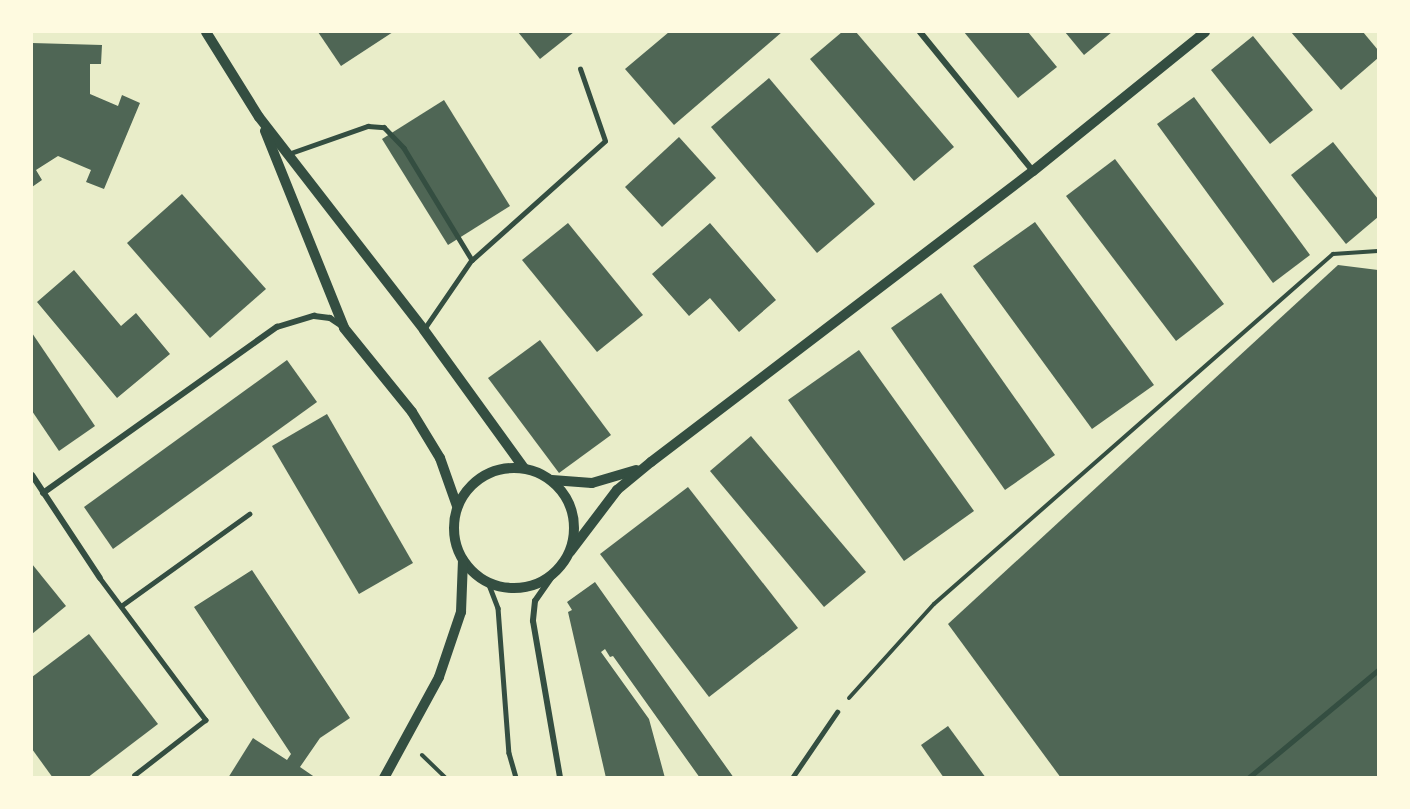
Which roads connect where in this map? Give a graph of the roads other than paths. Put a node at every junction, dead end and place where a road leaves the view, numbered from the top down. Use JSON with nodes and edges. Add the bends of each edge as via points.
{"nodes":[{"id":1,"x":206,"y":32,"type":"edge"},
{"id":2,"x":920,"y":32,"type":"edge"},
{"id":3,"x":1205,"y":32,"type":"edge"},
{"id":4,"x":580,"y":69,"type":"dead end"},
{"id":5,"x":259,"y":117,"type":"junction"},
{"id":6,"x":287,"y":154,"type":"junction"},
{"id":7,"x":1033,"y":171,"type":"junction"},
{"id":8,"x":472,"y":260,"type":"junction"},
{"id":9,"x":344,"y":328,"type":"junction"},
{"id":10,"x":424,"y":330,"type":"junction"},
{"id":11,"x":645,"y":467,"type":"junction"},
{"id":12,"x":524,"y":468,"type":"junction"},
{"id":13,"x":32,"y":475,"type":"edge"},
{"id":14,"x":549,"y":480,"type":"junction"},
{"id":15,"x":43,"y":493,"type":"junction"},
{"id":16,"x":457,"y":506,"type":"junction"},
{"id":17,"x":249,"y":514,"type":"dead end"},
{"id":18,"x":570,"y":552,"type":"junction"},
{"id":19,"x":463,"y":560,"type":"junction"},
{"id":20,"x":558,"y":568,"type":"junction"},
{"id":21,"x":99,"y":578,"type":"joint"},
{"id":22,"x":488,"y":582,"type":"junction"},
{"id":23,"x":121,"y":606,"type":"junction"},
{"id":24,"x":1378,"y":670,"type":"edge"},
{"id":25,"x":837,"y":712,"type":"road end"},
{"id":26,"x":135,"y":775,"type":"dead end"},
{"id":27,"x":384,"y":777,"type":"edge"},
{"id":28,"x":516,"y":777,"type":"edge"},
{"id":29,"x":560,"y":777,"type":"edge"},
{"id":30,"x":792,"y":777,"type":"edge"},
{"id":31,"x":1248,"y":777,"type":"edge"}],
"edges":[{"from":1,"to":5,"type":"street"},
{"from":2,"to":7,"type":"street"},
{"from":3,"to":7,"type":"street"},
{"from":4,"to":8,"type":"lane","via":[[605,141]]},
{"from":5,"to":6,"type":"street"},
{"from":5,"to":9,"type":"street"},
{"from":6,"to":8,"type":"lane","via":[[368,126],[384,128],[404,148]]},
{"from":6,"to":10,"type":"street"},
{"from":7,"to":11,"type":"street"},
{"from":8,"to":10,"type":"lane"},
{"from":9,"to":15,"type":"street","via":[[330,318],[314,316],[298,317],[277,327]]},
{"from":9,"to":16,"type":"street","via":[[412,412],[440,458]]},
{"from":10,"to":12,"type":"street"},
{"from":11,"to":14,"type":"street","via":[[592,483]]},
{"from":11,"to":18,"type":"street","via":[[617,490]]},
{"from":12,"to":14,"type":"street"},
{"from":12,"to":16,"type":"street","via":[[507,467],[477,479]]},
{"from":13,"to":15,"type":"street"},
{"from":14,"to":18,"type":"street","via":[[565,497],[572,512]]},
{"from":15,"to":21,"type":"street"},
{"from":16,"to":19,"type":"street","via":[[456,543]]},
{"from":17,"to":23,"type":"lane"},
{"from":18,"to":20,"type":"street"},
{"from":19,"to":22,"type":"street"},
{"from":19,"to":27,"type":"street","via":[[463,590],[455,635],[439,677]]},
{"from":20,"to":22,"type":"street","via":[[530,586],[502,587]]},
{"from":20,"to":29,"type":"street","via":[[535,601],[533,621]]},
{"from":21,"to":23,"type":"lane"},
{"from":22,"to":28,"type":"lane","via":[[498,608],[509,753]]},
{"from":23,"to":26,"type":"lane","via":[[206,720]]},
{"from":24,"to":31,"type":"street"},
{"from":25,"to":30,"type":"lane"}]}
